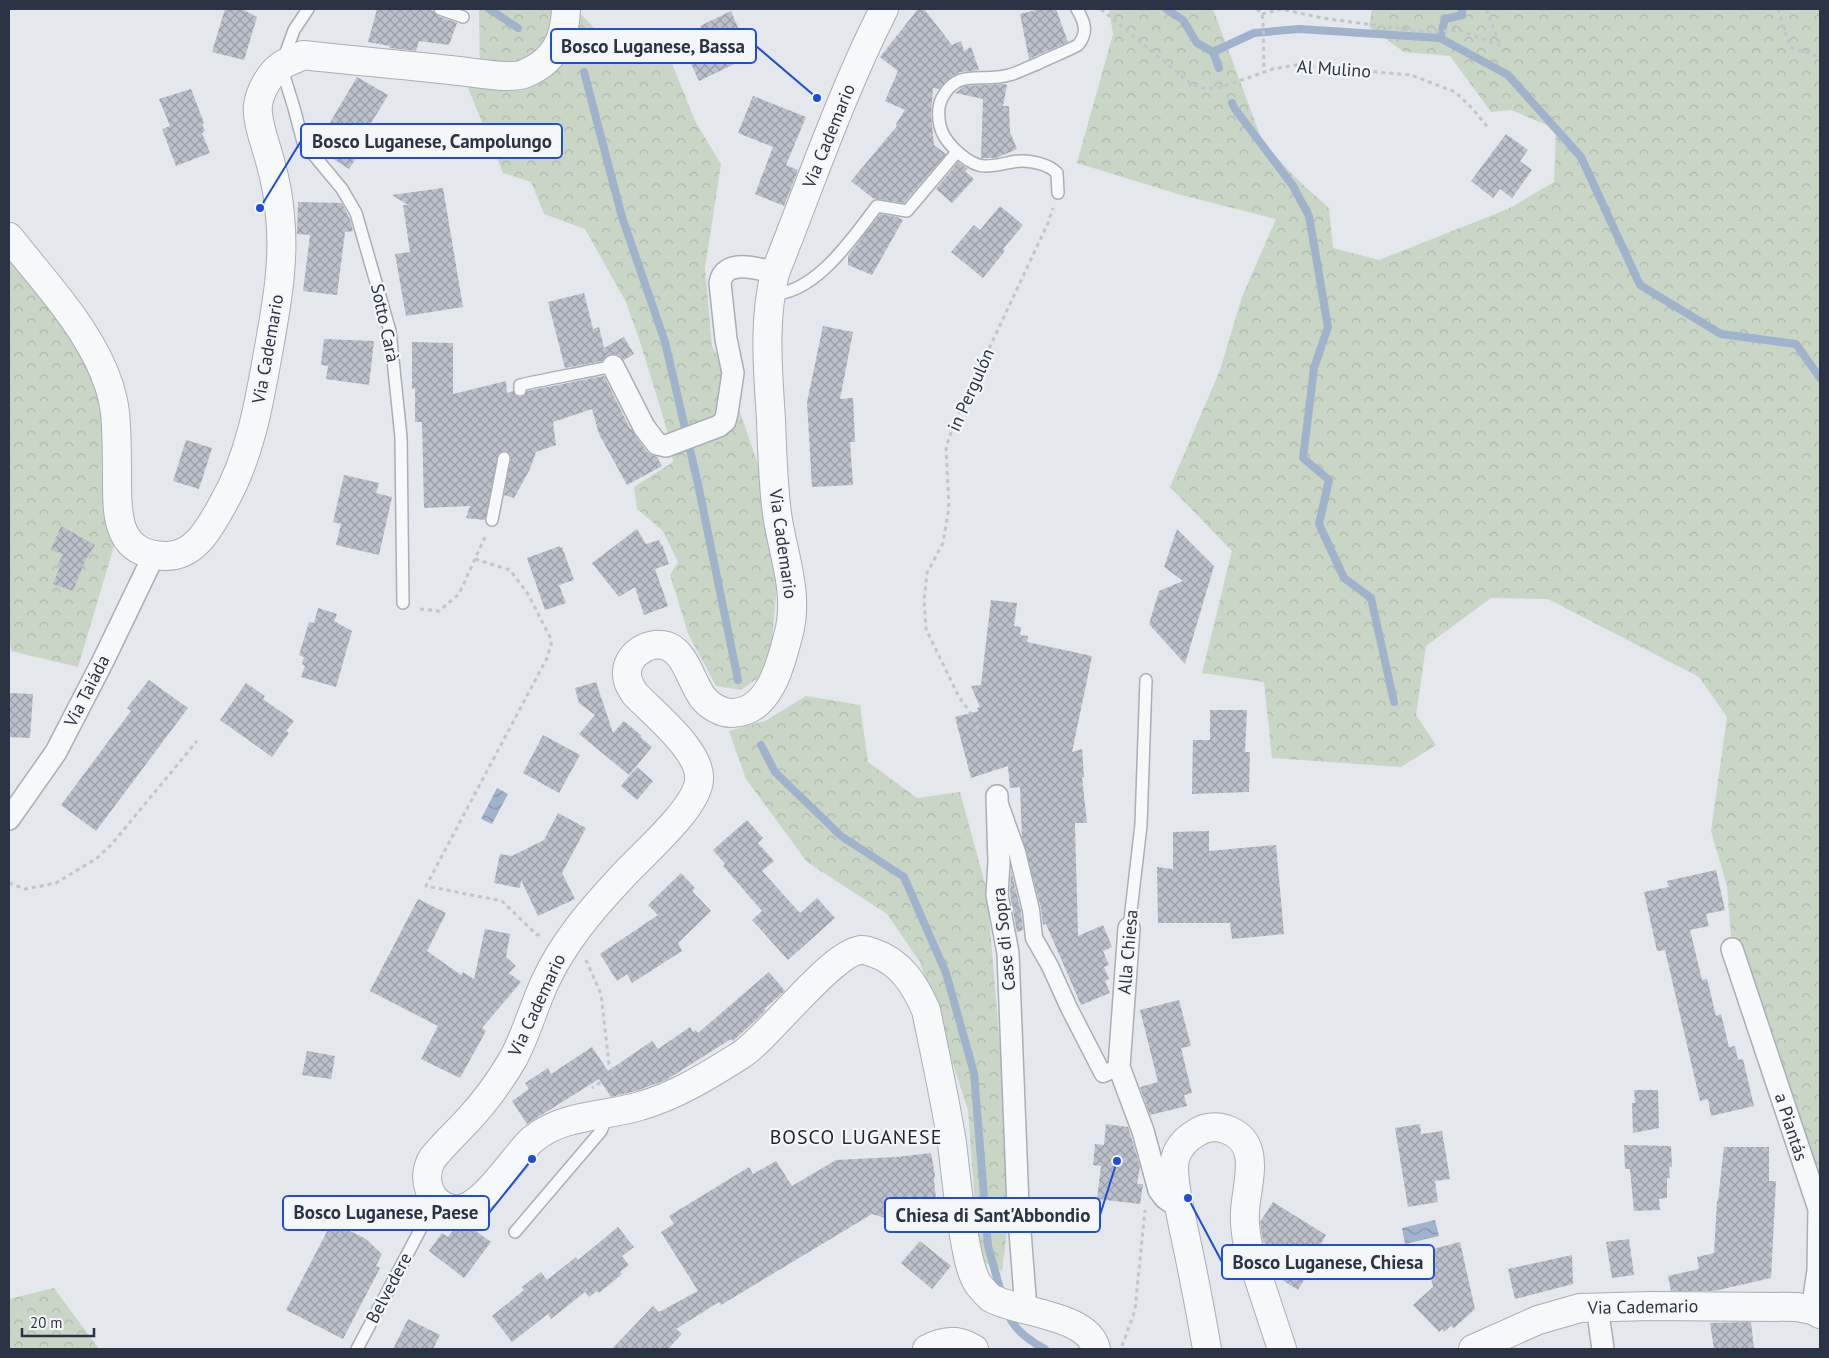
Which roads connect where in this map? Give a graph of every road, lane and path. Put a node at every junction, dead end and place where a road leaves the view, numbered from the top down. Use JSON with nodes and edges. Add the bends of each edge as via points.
{"nodes":[{"id":1,"x":308,"y":9,"type":"edge"},
{"id":2,"x":440,"y":9,"type":"edge"},
{"id":3,"x":566,"y":9,"type":"edge"},
{"id":4,"x":884,"y":9,"type":"edge"},
{"id":5,"x":1077,"y":9,"type":"edge"},
{"id":6,"x":1101,"y":9,"type":"edge"},
{"id":7,"x":1257,"y":9,"type":"edge"},
{"id":8,"x":1487,"y":9,"type":"edge"},
{"id":9,"x":1778,"y":9,"type":"edge"},
{"id":10,"x":1262,"y":14,"type":"junction"},
{"id":11,"x":463,"y":17,"type":"dead end"},
{"id":12,"x":1820,"y":56,"type":"edge"},
{"id":13,"x":281,"y":66,"type":"junction"},
{"id":14,"x":1264,"y":72,"type":"junction"},
{"id":15,"x":1489,"y":129,"type":"dead end"},
{"id":16,"x":957,"y":152,"type":"junction"},
{"id":17,"x":1058,"y":193,"type":"joint"},
{"id":18,"x":9,"y":237,"type":"edge"},
{"id":19,"x":772,"y":284,"type":"junction"},
{"id":20,"x":613,"y":366,"type":"joint"},
{"id":21,"x":520,"y":390,"type":"dead end"},
{"id":22,"x":504,"y":458,"type":"dead end"},
{"id":23,"x":492,"y":520,"type":"joint"},
{"id":24,"x":154,"y":554,"type":"junction"},
{"id":25,"x":475,"y":558,"type":"junction"},
{"id":26,"x":403,"y":603,"type":"joint"},
{"id":27,"x":1146,"y":680,"type":"dead end"},
{"id":28,"x":979,"y":737,"type":"dead end"},
{"id":29,"x":197,"y":741,"type":"dead end"},
{"id":30,"x":997,"y":796,"type":"joint"},
{"id":31,"x":9,"y":819,"type":"edge"},
{"id":32,"x":9,"y":883,"type":"edge"},
{"id":33,"x":1129,"y":928,"type":"joint"},
{"id":34,"x":574,"y":932,"type":"junction"},
{"id":35,"x":1732,"y":949,"type":"dead end"},
{"id":36,"x":1119,"y":1067,"type":"junction"},
{"id":37,"x":608,"y":1114,"type":"junction"},
{"id":38,"x":580,"y":1118,"type":"junction"},
{"id":39,"x":436,"y":1200,"type":"junction"},
{"id":40,"x":1146,"y":1202,"type":"dead end"},
{"id":41,"x":1180,"y":1208,"type":"junction"},
{"id":42,"x":515,"y":1232,"type":"dead end"},
{"id":43,"x":1015,"y":1306,"type":"junction"},
{"id":44,"x":1597,"y":1306,"type":"junction"},
{"id":45,"x":1816,"y":1312,"type":"edge"},
{"id":46,"x":357,"y":1349,"type":"edge"},
{"id":47,"x":927,"y":1349,"type":"edge"},
{"id":48,"x":974,"y":1349,"type":"edge"},
{"id":49,"x":1096,"y":1349,"type":"edge"},
{"id":50,"x":1121,"y":1349,"type":"edge"},
{"id":51,"x":1207,"y":1349,"type":"edge"},
{"id":52,"x":1282,"y":1349,"type":"edge"},
{"id":53,"x":1473,"y":1349,"type":"edge"},
{"id":54,"x":1603,"y":1349,"type":"edge"}],
"edges":[{"from":1,"to":13,"type":"lane","via":[[294,30]]},
{"from":2,"to":11,"type":"lane"},
{"from":3,"to":13,"type":"street","name":"Via Cademario","via":[[565,26],[558,47],[544,64],[522,76],[303,55]]},
{"from":4,"to":19,"type":"street","name":"Via Cademario","via":[[866,44]]},
{"from":5,"to":16,"type":"lane","via":[[1085,27],[1083,40],[1078,45],[1012,75],[965,78],[949,87],[938,109],[941,130]]},
{"from":6,"to":14,"type":"path","name":"Al Mulino","via":[[1192,84],[1220,88]]},
{"from":7,"to":10,"type":"path"},
{"from":8,"to":10,"type":"path","via":[[1501,46],[1459,30],[1425,32],[1281,9]]},
{"from":9,"to":12,"type":"path","via":[[1790,47]]},
{"from":10,"to":14,"type":"path"},
{"from":13,"to":24,"type":"street","name":"Via Cademario","via":[[266,83],[258,106],[277,192],[281,250],[278,299],[252,433],[229,493],[202,538],[179,554]]},
{"from":13,"to":26,"type":"lane","name":"Sotto Carà","via":[[303,142],[342,189],[356,213],[390,331],[402,437]]},
{"from":14,"to":15,"type":"path","name":"Al Mulino","via":[[1296,65],[1411,75],[1455,92]]},
{"from":16,"to":17,"type":"lane","via":[[980,166],[1028,160],[1050,167],[1057,173]]},
{"from":16,"to":19,"type":"lane","via":[[906,211],[877,206],[842,251],[808,281],[784,293]]},
{"from":17,"to":28,"type":"path","name":"in Pergulón","via":[[1048,223],[955,420],[946,447],[950,508],[943,543],[927,573],[924,600],[926,629],[959,697],[976,721]]},
{"from":18,"to":24,"type":"street","name":"Via Cademario","via":[[74,322],[104,371],[116,425],[120,526],[130,542]]},
{"from":19,"to":20,"type":"street","via":[[757,268],[727,270],[721,276],[726,339],[733,372],[728,413],[719,426],[666,446],[657,444],[650,437]]},
{"from":19,"to":34,"type":"street","name":"Via Cademario","via":[[766,344],[775,488],[793,598],[790,632],[784,652],[764,697],[739,713],[724,712],[711,705],[698,690],[682,660],[668,646],[646,646],[628,663],[629,685],[635,694],[693,755],[699,767],[698,787],[685,811],[620,878]]},
{"from":20,"to":21,"type":"lane","via":[[520,385]]},
{"from":22,"to":23,"type":"lane"},
{"from":23,"to":25,"type":"path"},
{"from":24,"to":31,"type":"street","name":"Via Taiáda","via":[[56,752]]},
{"from":25,"to":26,"type":"path","via":[[459,594],[439,612]]},
{"from":25,"to":34,"type":"path","via":[[510,570],[528,594],[548,632],[551,645],[426,886],[502,901],[537,935]]},
{"from":27,"to":33,"type":"lane","name":"Alla Chiesa","via":[[1141,825]]},
{"from":29,"to":32,"type":"path","via":[[97,858],[56,883],[25,889]]},
{"from":30,"to":36,"type":"street","name":"Case di Sopra","via":[[1017,852],[1034,938],[1103,1074]]},
{"from":30,"to":43,"type":"street","name":"Case di Sopra","via":[[997,895],[1008,953],[1018,1206]]},
{"from":33,"to":36,"type":"street","name":"Alla Chiesa"},
{"from":34,"to":38,"type":"path","via":[[601,994],[609,1064],[615,1073],[586,1093]]},
{"from":34,"to":39,"type":"street","name":"Via Cademario","via":[[548,975],[519,1048],[506,1071],[427,1167],[427,1184]]},
{"from":35,"to":45,"type":"street","name":"a Piantás","via":[[1819,1209]]},
{"from":36,"to":41,"type":"street","name":"Alla Chiesa","via":[[1143,1131],[1159,1190]]},
{"from":37,"to":38,"type":"street"},
{"from":37,"to":42,"type":"lane","via":[[601,1131]]},
{"from":37,"to":43,"type":"street","via":[[642,1106],[681,1090],[746,1052],[823,974],[848,954],[863,950],[878,954],[906,975],[926,1010],[970,1265],[977,1282],[989,1297]]},
{"from":38,"to":39,"type":"street","via":[[546,1129],[532,1140],[472,1205],[453,1209]]},
{"from":39,"to":46,"type":"lane","name":"Belvedere"},
{"from":40,"to":50,"type":"path","via":[[1134,1310]]},
{"from":41,"to":51,"type":"street"},
{"from":41,"to":52,"type":"street","via":[[1175,1159],[1180,1148],[1188,1138],[1212,1127],[1233,1132],[1248,1150],[1251,1163],[1245,1211],[1248,1246]]},
{"from":43,"to":49,"type":"street","via":[[1054,1317],[1080,1329]]},
{"from":44,"to":45,"type":"street","name":"Via Cademario","via":[[1797,1307]]},
{"from":44,"to":53,"type":"street","name":"Via Cademario","via":[[1538,1320]]},
{"from":44,"to":54,"type":"street"},
{"from":47,"to":48,"type":"street","via":[[946,1341],[956,1341]]}]}
